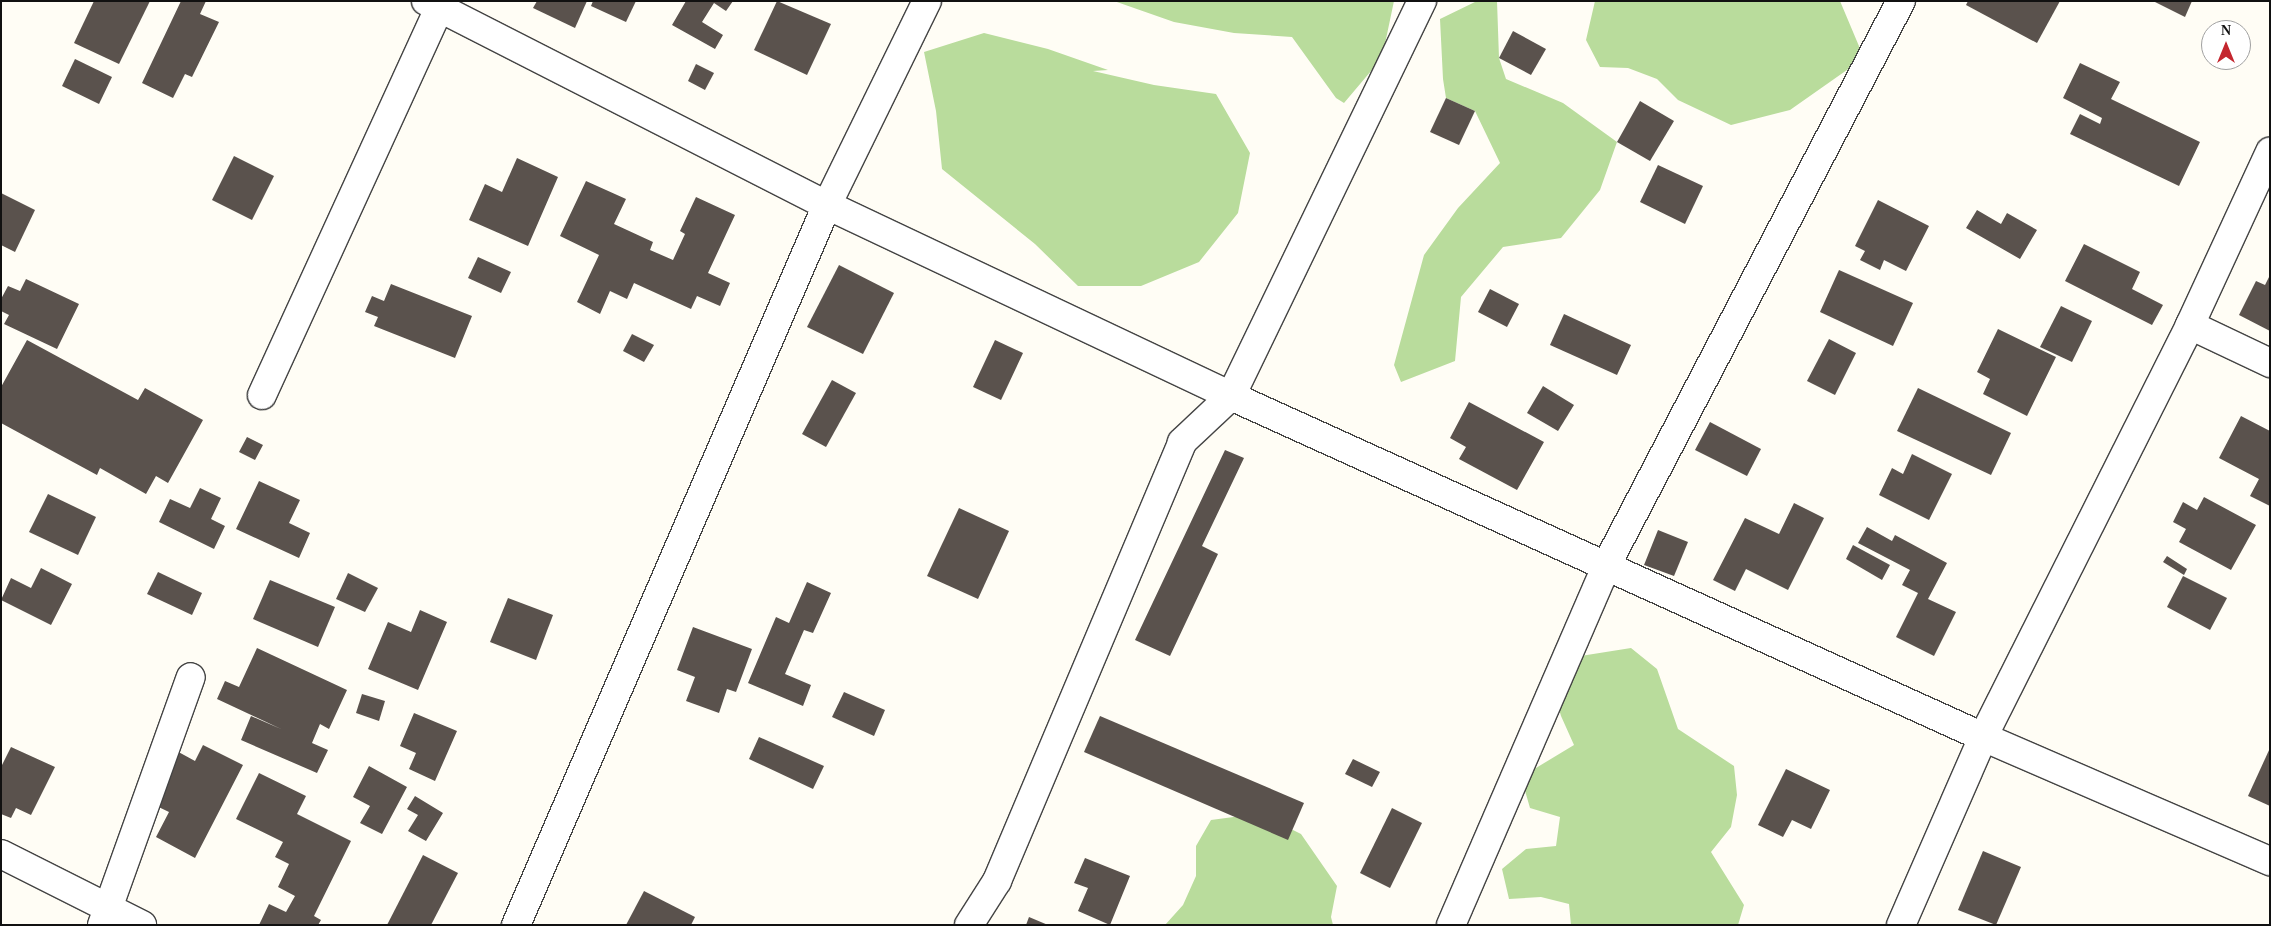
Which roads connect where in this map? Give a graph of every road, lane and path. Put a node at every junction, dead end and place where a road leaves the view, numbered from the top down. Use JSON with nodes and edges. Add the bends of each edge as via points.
{"nodes":[{"id":1,"x":927,"y":1,"type":"edge"},
{"id":2,"x":1422,"y":1,"type":"edge"},
{"id":3,"x":1901,"y":1,"type":"edge"},
{"id":4,"x":436,"y":3,"type":"edge"},
{"id":5,"x":2270,"y":152,"type":"edge"},
{"id":6,"x":828,"y":205,"type":"junction"},
{"id":7,"x":2190,"y":325,"type":"junction"},
{"id":8,"x":2270,"y":363,"type":"edge"},
{"id":9,"x":262,"y":395,"type":"dead end"},
{"id":10,"x":1231,"y":396,"type":"junction"},
{"id":11,"x":1607,"y":564,"type":"junction"},
{"id":12,"x":191,"y":677,"type":"dead end"},
{"id":13,"x":1983,"y":737,"type":"junction"},
{"id":14,"x":1,"y":854,"type":"edge"},
{"id":15,"x":2270,"y":860,"type":"edge"},
{"id":16,"x":104,"y":916,"type":"edge"},
{"id":17,"x":142,"y":925,"type":"edge"},
{"id":18,"x":516,"y":925,"type":"edge"},
{"id":19,"x":969,"y":925,"type":"edge"},
{"id":20,"x":1451,"y":925,"type":"edge"},
{"id":21,"x":1901,"y":925,"type":"edge"}],
"edges":[{"from":1,"to":6,"type":"street"},
{"from":2,"to":10,"type":"street"},
{"from":3,"to":11,"type":"street"},
{"from":4,"to":6,"type":"street"},
{"from":4,"to":9,"type":"street"},
{"from":5,"to":7,"type":"street"},
{"from":6,"to":10,"type":"street"},
{"from":6,"to":18,"type":"street"},
{"from":7,"to":8,"type":"street"},
{"from":7,"to":13,"type":"street"},
{"from":10,"to":11,"type":"street"},
{"from":10,"to":19,"type":"street","via":[[1182,442],[997,881]]},
{"from":11,"to":13,"type":"street"},
{"from":11,"to":20,"type":"street"},
{"from":12,"to":16,"type":"street"},
{"from":13,"to":15,"type":"street"},
{"from":13,"to":21,"type":"street"},
{"from":14,"to":16,"type":"street"},
{"from":16,"to":17,"type":"street"}]}
